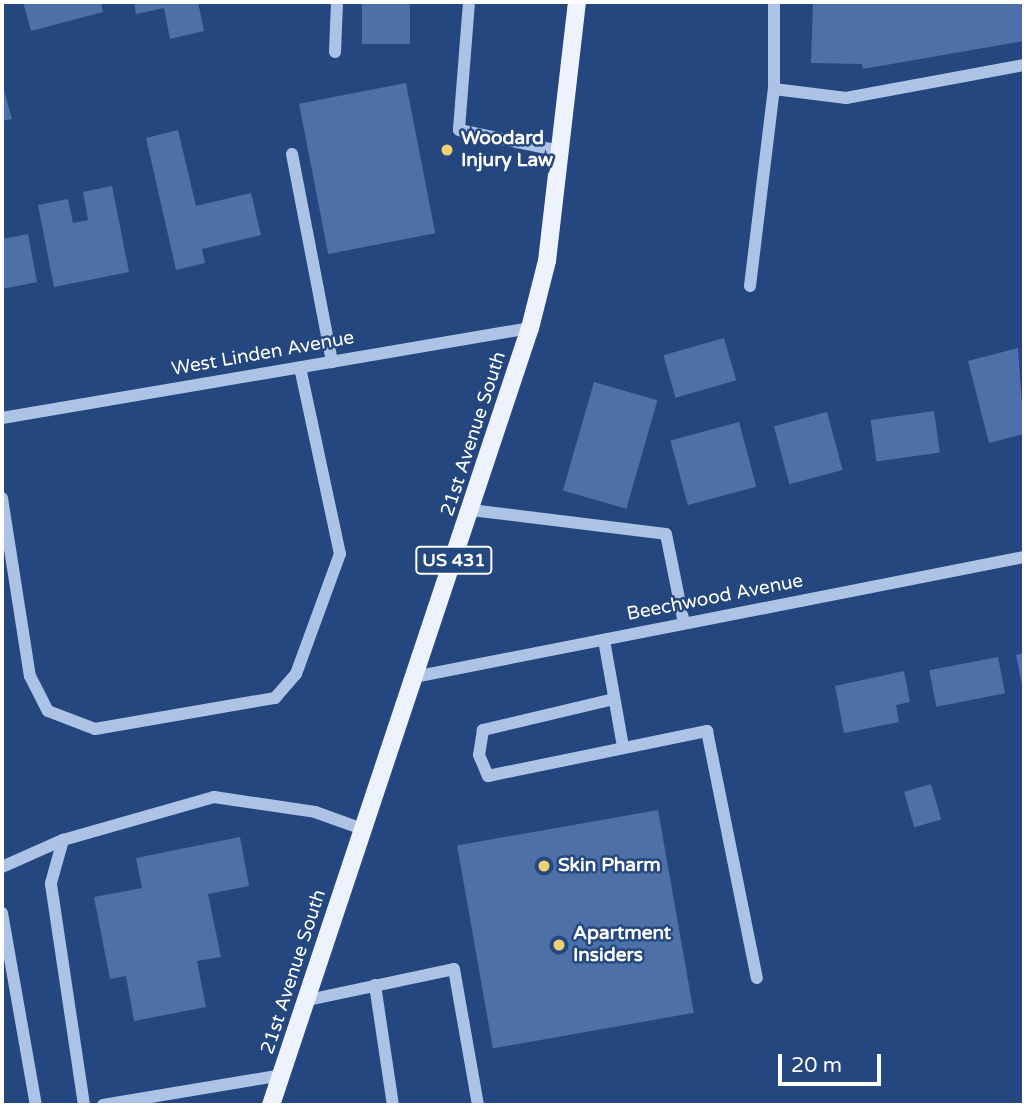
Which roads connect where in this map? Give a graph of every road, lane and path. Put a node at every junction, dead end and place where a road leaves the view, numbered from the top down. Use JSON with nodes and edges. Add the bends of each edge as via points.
{"nodes":[{"id":1,"x":337,"y":2,"type":"edge"},
{"id":2,"x":469,"y":2,"type":"edge"},
{"id":3,"x":577,"y":2,"type":"edge"},
{"id":4,"x":774,"y":2,"type":"edge"},
{"id":5,"x":335,"y":52,"type":"dead end"},
{"id":6,"x":1024,"y":65,"type":"edge"},
{"id":7,"x":774,"y":89,"type":"junction"},
{"id":8,"x":560,"y":152,"type":"junction"},
{"id":9,"x":292,"y":154,"type":"dead end"},
{"id":10,"x":750,"y":286,"type":"dead end"},
{"id":11,"x":530,"y":328,"type":"junction"},
{"id":12,"x":332,"y":362,"type":"junction"},
{"id":13,"x":300,"y":368,"type":"junction"},
{"id":14,"x":2,"y":418,"type":"edge"},
{"id":15,"x":2,"y":498,"type":"edge"},
{"id":16,"x":471,"y":510,"type":"junction"},
{"id":17,"x":1024,"y":557,"type":"edge"},
{"id":18,"x":684,"y":623,"type":"junction"},
{"id":19,"x":604,"y":639,"type":"junction"},
{"id":20,"x":414,"y":677,"type":"junction"},
{"id":21,"x":614,"y":699,"type":"junction"},
{"id":22,"x":622,"y":747,"type":"junction"},
{"id":23,"x":365,"y":830,"type":"junction"},
{"id":24,"x":62,"y":840,"type":"junction"},
{"id":25,"x":2,"y":867,"type":"edge"},
{"id":26,"x":2,"y":913,"type":"edge"},
{"id":27,"x":757,"y":978,"type":"dead end"},
{"id":28,"x":375,"y":985,"type":"junction"},
{"id":29,"x":307,"y":1000,"type":"junction"},
{"id":30,"x":283,"y":1075,"type":"junction"},
{"id":31,"x":148,"y":1101,"type":"edge"},
{"id":32,"x":478,"y":1104,"type":"edge"},
{"id":33,"x":36,"y":1105,"type":"edge"},
{"id":34,"x":84,"y":1105,"type":"edge"},
{"id":35,"x":103,"y":1105,"type":"edge"},
{"id":36,"x":271,"y":1105,"type":"edge"},
{"id":37,"x":393,"y":1105,"type":"edge"},
{"id":38,"x":463,"y":1105,"type":"edge"}],
"edges":[{"from":1,"to":5,"type":"street"},
{"from":2,"to":8,"type":"street","via":[[459,130]]},
{"from":3,"to":8,"type":"main road","name":"21st Avenue South","number":"US 431"},
{"from":4,"to":7,"type":"street"},
{"from":6,"to":7,"type":"street","via":[[846,98]]},
{"from":7,"to":10,"type":"street"},
{"from":8,"to":11,"type":"main road","name":"21st Avenue South","number":"US 431","via":[[547,261]]},
{"from":9,"to":12,"type":"street"},
{"from":11,"to":12,"type":"street","name":"West Linden Avenue"},
{"from":11,"to":16,"type":"main road","name":"21st Avenue South","number":"US 431"},
{"from":12,"to":13,"type":"street","name":"West Linden Avenue"},
{"from":13,"to":14,"type":"street","name":"West Linden Avenue"},
{"from":13,"to":15,"type":"street","via":[[340,554],[296,674],[275,698],[95,729],[48,712],[30,676]]},
{"from":16,"to":18,"type":"street","via":[[666,534]]},
{"from":16,"to":20,"type":"main road","name":"21st Avenue South","number":"US 431"},
{"from":17,"to":18,"type":"street","name":"Beechwood Avenue"},
{"from":18,"to":19,"type":"street","name":"Beechwood Avenue"},
{"from":19,"to":20,"type":"street","name":"Beechwood Avenue"},
{"from":19,"to":21,"type":"street"},
{"from":20,"to":23,"type":"main road","name":"21st Avenue South","number":"US 431"},
{"from":21,"to":22,"type":"street"},
{"from":21,"to":22,"type":"street","via":[[493,724],[483,730],[479,755],[488,776]]},
{"from":22,"to":27,"type":"street","via":[[707,731]]},
{"from":23,"to":24,"type":"street","via":[[315,811],[214,797]]},
{"from":23,"to":29,"type":"main road","name":"21st Avenue South","number":"US 431"},
{"from":24,"to":25,"type":"street"},
{"from":24,"to":34,"type":"street","via":[[51,883]]},
{"from":26,"to":33,"type":"street"},
{"from":28,"to":29,"type":"street"},
{"from":28,"to":32,"type":"street","via":[[454,969]]},
{"from":28,"to":37,"type":"street"},
{"from":29,"to":30,"type":"main road","name":"21st Avenue South","number":"US 431"},
{"from":30,"to":31,"type":"street"},
{"from":30,"to":36,"type":"main road","name":"21st Avenue South","number":"US 431"},
{"from":31,"to":35,"type":"street"},
{"from":32,"to":38,"type":"street"}]}
